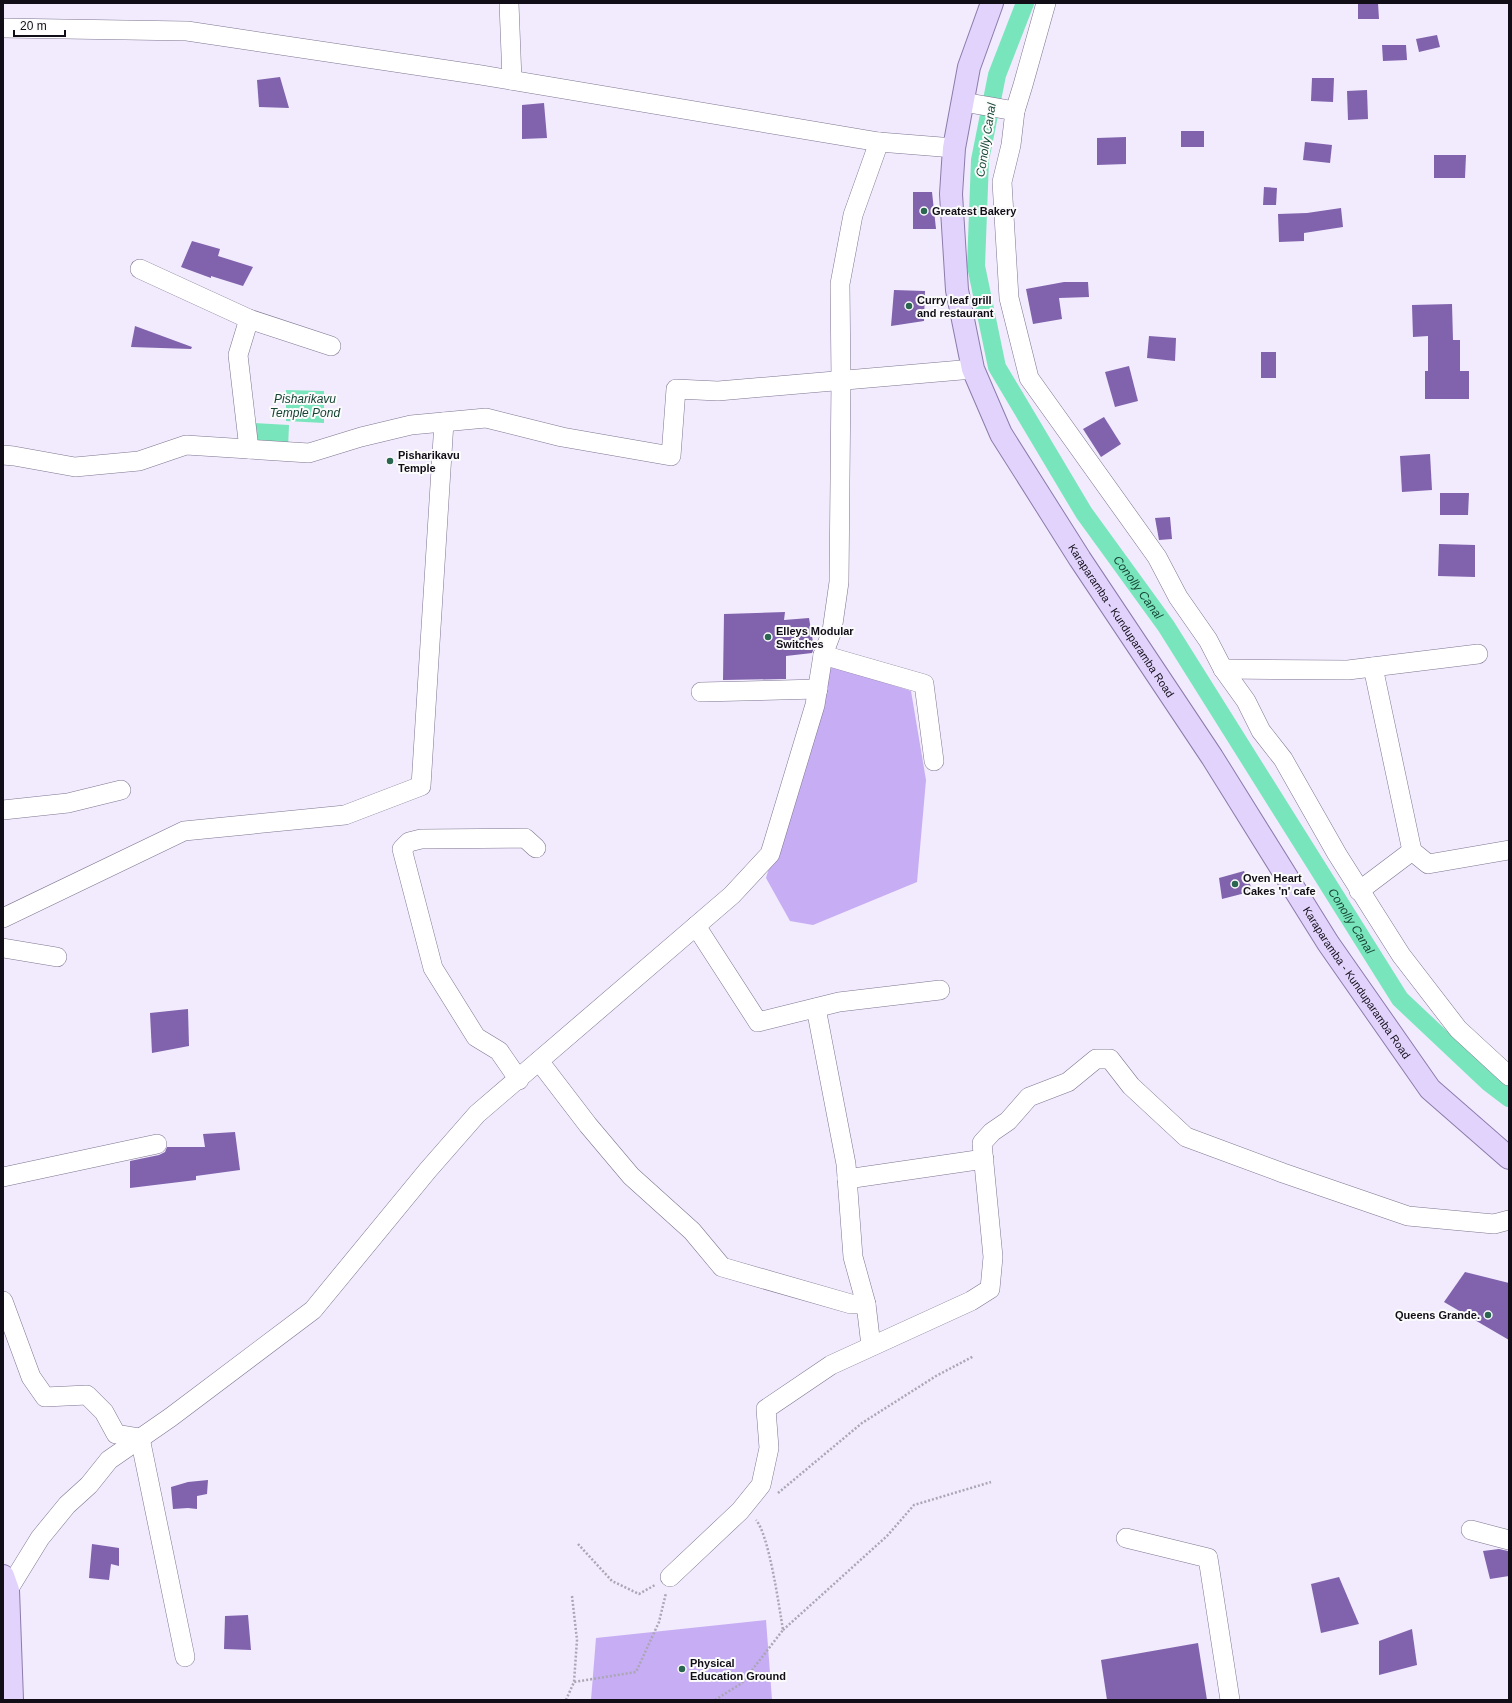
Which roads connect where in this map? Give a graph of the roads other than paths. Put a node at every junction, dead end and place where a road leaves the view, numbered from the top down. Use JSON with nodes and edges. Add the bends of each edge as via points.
{"nodes":[{"id":1,"x":509,"y":3,"type":"edge"},
{"id":2,"x":992,"y":3,"type":"edge"},
{"id":3,"x":1046,"y":3,"type":"edge"},
{"id":4,"x":3,"y":28,"type":"edge"},
{"id":5,"x":512,"y":80,"type":"junction"},
{"id":6,"x":963,"y":102,"type":"junction"},
{"id":7,"x":1014,"y":111,"type":"junction"},
{"id":8,"x":879,"y":142,"type":"junction"},
{"id":9,"x":954,"y":148,"type":"junction"},
{"id":10,"x":140,"y":269,"type":"dead end"},
{"id":11,"x":249,"y":319,"type":"junction"},
{"id":12,"x":331,"y":346,"type":"dead end"},
{"id":13,"x":973,"y":369,"type":"junction"},
{"id":14,"x":841,"y":380,"type":"junction"},
{"id":15,"x":444,"y":422,"type":"junction"},
{"id":16,"x":249,"y":449,"type":"junction"},
{"id":17,"x":3,"y":455,"type":"edge"},
{"id":18,"x":1478,"y":654,"type":"dead end"},
{"id":19,"x":823,"y":655,"type":"junction"},
{"id":20,"x":1373,"y":667,"type":"junction"},
{"id":21,"x":1223,"y":669,"type":"junction"},
{"id":22,"x":818,"y":689,"type":"junction"},
{"id":23,"x":701,"y":692,"type":"dead end"},
{"id":24,"x":934,"y":761,"type":"dead end"},
{"id":25,"x":121,"y":790,"type":"dead end"},
{"id":26,"x":3,"y":810,"type":"edge"},
{"id":27,"x":536,"y":848,"type":"dead end"},
{"id":28,"x":1509,"y":850,"type":"edge"},
{"id":29,"x":1412,"y":851,"type":"junction"},
{"id":30,"x":1359,"y":891,"type":"junction"},
{"id":31,"x":3,"y":918,"type":"edge"},
{"id":32,"x":696,"y":926,"type":"junction"},
{"id":33,"x":3,"y":948,"type":"edge"},
{"id":34,"x":57,"y":957,"type":"dead end"},
{"id":35,"x":940,"y":990,"type":"dead end"},
{"id":36,"x":816,"y":1008,"type":"junction"},
{"id":37,"x":539,"y":1061,"type":"junction"},
{"id":38,"x":1509,"y":1076,"type":"edge"},
{"id":39,"x":519,"y":1080,"type":"junction"},
{"id":40,"x":158,"y":1144,"type":"dead end"},
{"id":41,"x":1509,"y":1158,"type":"edge"},
{"id":42,"x":984,"y":1159,"type":"junction"},
{"id":43,"x":3,"y":1177,"type":"edge"},
{"id":44,"x":847,"y":1179,"type":"junction"},
{"id":45,"x":1509,"y":1220,"type":"edge"},
{"id":46,"x":3,"y":1300,"type":"edge"},
{"id":47,"x":866,"y":1304,"type":"junction"},
{"id":48,"x":871,"y":1346,"type":"junction"},
{"id":49,"x":140,"y":1438,"type":"junction"},
{"id":50,"x":1472,"y":1530,"type":"dead end"},
{"id":51,"x":1126,"y":1538,"type":"dead end"},
{"id":52,"x":1509,"y":1540,"type":"edge"},
{"id":53,"x":670,"y":1577,"type":"road end"},
{"id":54,"x":5,"y":1583,"type":"edge"},
{"id":55,"x":185,"y":1657,"type":"dead end"},
{"id":56,"x":12,"y":1700,"type":"edge"},
{"id":57,"x":1230,"y":1700,"type":"edge"}],
"edges":[{"from":1,"to":5,"type":"street"},
{"from":2,"to":6,"type":"main road","name":"Karaparamba - Kunduparamba Road","via":[[969,67]]},
{"from":3,"to":7,"type":"street"},
{"from":4,"to":5,"type":"street","via":[[187,31]]},
{"from":5,"to":8,"type":"street"},
{"from":6,"to":7,"type":"street"},
{"from":6,"to":9,"type":"main road","name":"Karaparamba - Kunduparamba Road"},
{"from":7,"to":21,"type":"street","via":[[1011,145],[1002,182],[1009,298],[1029,378],[1157,557],[1178,597],[1208,640]]},
{"from":8,"to":9,"type":"street"},
{"from":8,"to":14,"type":"street","via":[[853,215],[840,284]]},
{"from":9,"to":13,"type":"main road","name":"Karaparamba - Kunduparamba Road","via":[[951,194],[957,290]]},
{"from":10,"to":11,"type":"street"},
{"from":11,"to":12,"type":"street"},
{"from":11,"to":16,"type":"street","via":[[238,355]]},
{"from":13,"to":14,"type":"street"},
{"from":13,"to":41,"type":"main road","name":"Karaparamba - Kunduparamba Road","via":[[1001,434],[1080,559],[1212,757],[1328,943],[1430,1089]]},
{"from":14,"to":15,"type":"street","via":[[718,391],[676,389],[671,456],[562,437],[486,418]]},
{"from":14,"to":19,"type":"street","via":[[839,582],[832,631]]},
{"from":15,"to":16,"type":"street","via":[[411,425],[309,453]]},
{"from":15,"to":31,"type":"street","via":[[421,786],[346,815],[184,832]]},
{"from":16,"to":17,"type":"street","via":[[186,445],[139,461],[75,467]]},
{"from":18,"to":20,"type":"street"},
{"from":19,"to":22,"type":"street"},
{"from":19,"to":24,"type":"street","via":[[924,684]]},
{"from":20,"to":21,"type":"street","via":[[1348,670]]},
{"from":20,"to":29,"type":"street"},
{"from":21,"to":30,"type":"street","via":[[1246,701],[1261,731],[1283,759]]},
{"from":22,"to":23,"type":"street"},
{"from":22,"to":32,"type":"street","via":[[770,854],[732,895]]},
{"from":25,"to":26,"type":"street","via":[[68,803]]},
{"from":27,"to":39,"type":"street","via":[[525,838],[421,839],[408,842],[402,849],[433,968],[476,1037],[499,1051]]},
{"from":28,"to":29,"type":"street","via":[[1428,864]]},
{"from":29,"to":30,"type":"street"},
{"from":30,"to":38,"type":"street","via":[[1401,955],[1458,1029]]},
{"from":32,"to":36,"type":"street","via":[[758,1022]]},
{"from":32,"to":37,"type":"street"},
{"from":33,"to":34,"type":"street"},
{"from":35,"to":36,"type":"street","via":[[839,1002]]},
{"from":36,"to":44,"type":"street"},
{"from":37,"to":39,"type":"street"},
{"from":37,"to":47,"type":"street","via":[[631,1176],[692,1231],[722,1267],[851,1304]]},
{"from":39,"to":49,"type":"street","via":[[477,1114],[313,1310]]},
{"from":40,"to":43,"type":"street"},
{"from":42,"to":44,"type":"street"},
{"from":42,"to":45,"type":"street","via":[[982,1143],[1008,1121],[1029,1097],[1068,1082],[1096,1059],[1110,1059],[1131,1086],[1186,1137],[1408,1216],[1494,1224]]},
{"from":42,"to":48,"type":"street","via":[[993,1258],[990,1289],[971,1301]]},
{"from":44,"to":47,"type":"street","via":[[853,1257]]},
{"from":46,"to":49,"type":"street","via":[[31,1377],[45,1397],[87,1395],[104,1412],[116,1434]]},
{"from":47,"to":48,"type":"street"},
{"from":48,"to":53,"type":"street","via":[[831,1365],[766,1409],[769,1448],[761,1485],[740,1511]]},
{"from":49,"to":54,"type":"street","via":[[109,1460],[89,1485],[67,1504]]},
{"from":49,"to":55,"type":"street"},
{"from":50,"to":52,"type":"street"},
{"from":51,"to":57,"type":"street","via":[[1208,1558]]},
{"from":54,"to":56,"type":"main road"}]}
